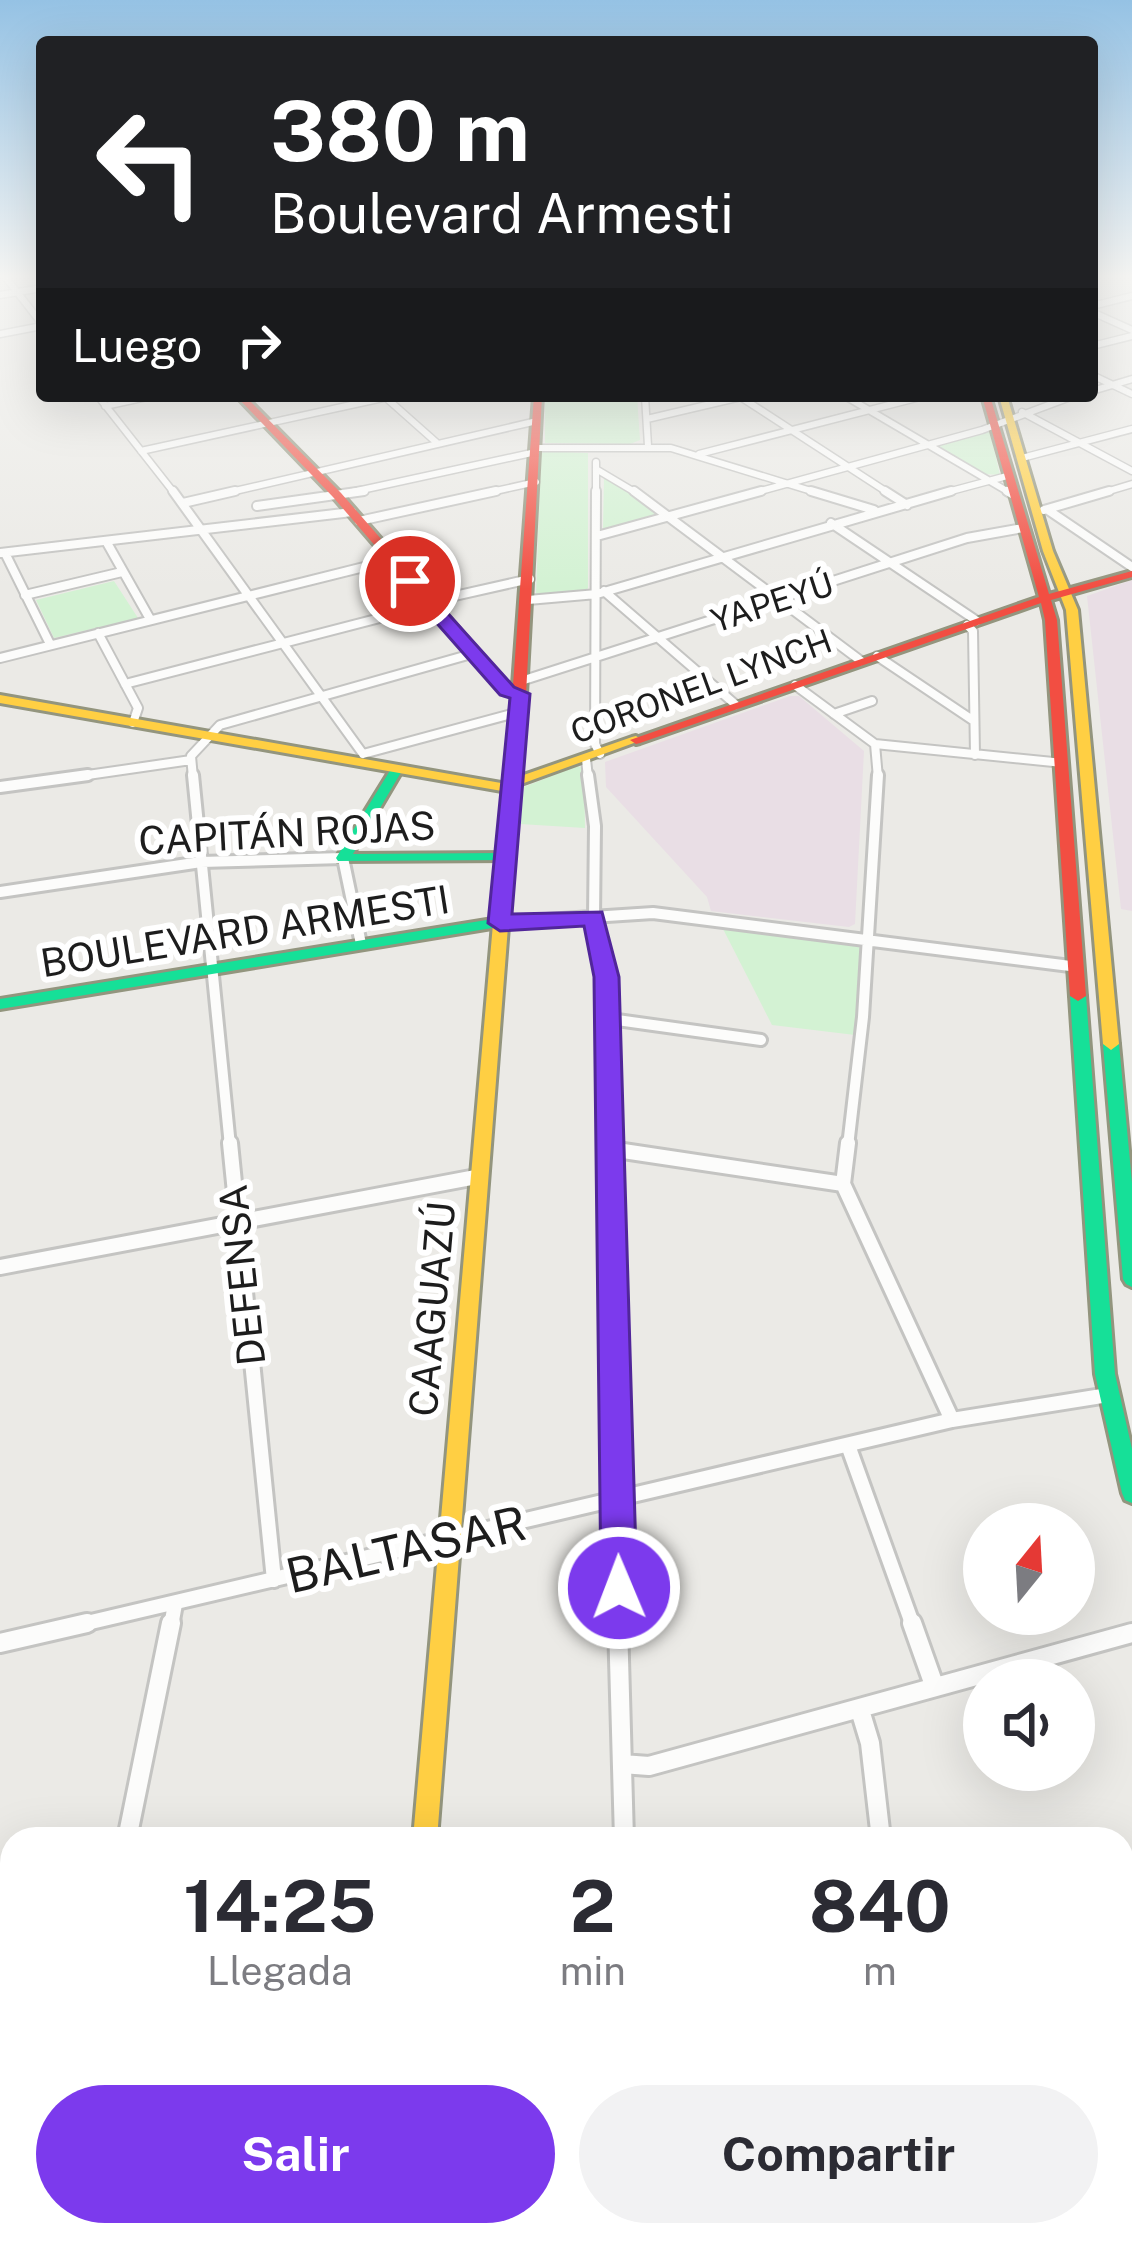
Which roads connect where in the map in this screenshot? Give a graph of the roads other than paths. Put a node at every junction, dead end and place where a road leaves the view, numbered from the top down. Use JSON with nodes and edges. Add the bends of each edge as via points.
{"nodes":[{"id":1,"x":1100,"y":379,"type":"edge"},
{"id":2,"x":1132,"y":379,"type":"edge"},
{"id":3,"x":1112,"y":385,"type":"junction"},
{"id":4,"x":1098,"y":389,"type":"edge"},
{"id":5,"x":1132,"y":394,"type":"edge"},
{"id":6,"x":102,"y":402,"type":"edge"},
{"id":7,"x":123,"y":402,"type":"edge"},
{"id":8,"x":246,"y":402,"type":"edge"},
{"id":9,"x":361,"y":402,"type":"edge"},
{"id":10,"x":393,"y":402,"type":"edge"},
{"id":11,"x":537,"y":402,"type":"edge"},
{"id":12,"x":646,"y":402,"type":"edge"},
{"id":13,"x":717,"y":402,"type":"edge"},
{"id":14,"x":751,"y":402,"type":"edge"},
{"id":15,"x":855,"y":402,"type":"edge"},
{"id":16,"x":902,"y":402,"type":"edge"},
{"id":17,"x":992,"y":402,"type":"edge"},
{"id":18,"x":1004,"y":402,"type":"edge"},
{"id":19,"x":1055,"y":402,"type":"edge"},
{"id":20,"x":105,"y":406,"type":"junction"},
{"id":21,"x":869,"y":411,"type":"junction"},
{"id":22,"x":1008,"y":418,"type":"junction"},
{"id":23,"x":647,"y":419,"type":"junction"},
{"id":24,"x":537,"y":421,"type":"junction"},
{"id":25,"x":266,"y":424,"type":"junction"},
{"id":26,"x":1132,"y":429,"type":"edge"},
{"id":27,"x":791,"y":430,"type":"junction"},
{"id":28,"x":437,"y":443,"type":"junction"},
{"id":29,"x":930,"y":444,"type":"junction"},
{"id":30,"x":1081,"y":444,"type":"junction"},
{"id":31,"x":648,"y":446,"type":"junction"},
{"id":32,"x":596,"y":447,"type":"junction"},
{"id":33,"x":536,"y":450,"type":"junction"},
{"id":34,"x":141,"y":451,"type":"junction"},
{"id":35,"x":695,"y":455,"type":"junction"},
{"id":36,"x":1022,"y":458,"type":"junction"},
{"id":37,"x":847,"y":467,"type":"junction"},
{"id":38,"x":596,"y":469,"type":"junction"},
{"id":39,"x":1132,"y":471,"type":"edge"},
{"id":40,"x":315,"y":472,"type":"junction"},
{"id":41,"x":536,"y":482,"type":"junction"},
{"id":42,"x":787,"y":484,"type":"junction"},
{"id":43,"x":1003,"y":484,"type":"junction"},
{"id":44,"x":1132,"y":484,"type":"edge"},
{"id":45,"x":338,"y":495,"type":"junction"},
{"id":46,"x":183,"y":503,"type":"junction"},
{"id":47,"x":907,"y":505,"type":"junction"},
{"id":48,"x":257,"y":506,"type":"dead end"},
{"id":49,"x":876,"y":511,"type":"junction"},
{"id":50,"x":356,"y":517,"type":"junction"},
{"id":51,"x":670,"y":517,"type":"junction"},
{"id":52,"x":1040,"y":517,"type":"junction"},
{"id":53,"x":831,"y":523,"type":"junction"},
{"id":54,"x":202,"y":529,"type":"junction"},
{"id":55,"x":597,"y":536,"type":"junction"},
{"id":56,"x":106,"y":541,"type":"junction"},
{"id":57,"x":3,"y":553,"type":"edge"},
{"id":58,"x":721,"y":555,"type":"junction"},
{"id":59,"x":392,"y":560,"type":"junction"},
{"id":60,"x":892,"y":562,"type":"junction"},
{"id":61,"x":1132,"y":571,"type":"edge"},
{"id":62,"x":122,"y":572,"type":"junction"},
{"id":63,"x":530,"y":579,"type":"junction"},
{"id":64,"x":600,"y":592,"type":"junction"},
{"id":65,"x":25,"y":595,"type":"junction"},
{"id":66,"x":250,"y":595,"type":"junction"},
{"id":67,"x":1065,"y":595,"type":"junction"},
{"id":68,"x":1046,"y":599,"type":"junction"},
{"id":69,"x":528,"y":600,"type":"junction"},
{"id":70,"x":779,"y":600,"type":"junction"},
{"id":71,"x":429,"y":604,"type":"junction"},
{"id":72,"x":150,"y":620,"type":"junction"},
{"id":73,"x":972,"y":623,"type":"junction"},
{"id":74,"x":98,"y":633,"type":"junction"},
{"id":75,"x":659,"y":638,"type":"junction"},
{"id":76,"x":50,"y":644,"type":"junction"},
{"id":77,"x":283,"y":644,"type":"junction"},
{"id":78,"x":476,"y":653,"type":"junction"},
{"id":79,"x":0,"y":658,"type":"edge"},
{"id":80,"x":596,"y":658,"type":"junction"},
{"id":81,"x":869,"y":658,"type":"junction"},
{"id":82,"x":125,"y":685,"type":"junction"},
{"id":83,"x":795,"y":685,"type":"junction"},
{"id":84,"x":520,"y":696,"type":"junction"},
{"id":85,"x":322,"y":697,"type":"junction"},
{"id":86,"x":0,"y":699,"type":"edge"},
{"id":87,"x":872,"y":701,"type":"dead end"},
{"id":88,"x":736,"y":705,"type":"junction"},
{"id":89,"x":834,"y":714,"type":"junction"},
{"id":90,"x":974,"y":721,"type":"junction"},
{"id":91,"x":133,"y":723,"type":"junction"},
{"id":92,"x":206,"y":736,"type":"junction"},
{"id":93,"x":875,"y":744,"type":"junction"},
{"id":94,"x":974,"y":754,"type":"junction"},
{"id":95,"x":593,"y":757,"type":"junction"},
{"id":96,"x":360,"y":758,"type":"junction"},
{"id":97,"x":190,"y":760,"type":"junction"},
{"id":98,"x":1063,"y":763,"type":"junction"},
{"id":99,"x":397,"y":770,"type":"junction"},
{"id":100,"x":513,"y":785,"type":"junction"},
{"id":101,"x":0,"y":788,"type":"edge"},
{"id":102,"x":507,"y":856,"type":"junction"},
{"id":103,"x":344,"y":858,"type":"junction"},
{"id":104,"x":201,"y":862,"type":"junction"},
{"id":105,"x":0,"y":892,"type":"edge"},
{"id":106,"x":594,"y":918,"type":"junction"},
{"id":107,"x":500,"y":923,"type":"junction"},
{"id":108,"x":868,"y":938,"type":"junction"},
{"id":109,"x":361,"y":944,"type":"junction"},
{"id":110,"x":1078,"y":967,"type":"junction"},
{"id":111,"x":210,"y":970,"type":"junction"},
{"id":112,"x":0,"y":1004,"type":"edge"},
{"id":113,"x":610,"y":1019,"type":"junction"},
{"id":114,"x":761,"y":1040,"type":"dead end"},
{"id":115,"x":610,"y":1149,"type":"junction"},
{"id":116,"x":476,"y":1177,"type":"junction"},
{"id":117,"x":843,"y":1184,"type":"junction"},
{"id":118,"x":237,"y":1222,"type":"junction"},
{"id":119,"x":0,"y":1268,"type":"edge"},
{"id":120,"x":1132,"y":1279,"type":"edge"},
{"id":121,"x":1108,"y":1395,"type":"junction"},
{"id":122,"x":952,"y":1420,"type":"junction"},
{"id":123,"x":849,"y":1448,"type":"junction"},
{"id":124,"x":1132,"y":1492,"type":"edge"},
{"id":125,"x":617,"y":1500,"type":"junction"},
{"id":126,"x":446,"y":1539,"type":"junction"},
{"id":127,"x":274,"y":1580,"type":"junction"},
{"id":128,"x":175,"y":1604,"type":"junction"},
{"id":129,"x":1132,"y":1633,"type":"edge"},
{"id":130,"x":0,"y":1643,"type":"edge"},
{"id":131,"x":934,"y":1685,"type":"junction"},
{"id":132,"x":860,"y":1710,"type":"junction"},
{"id":133,"x":622,"y":1764,"type":"junction"},
{"id":134,"x":129,"y":1827,"type":"edge"},
{"id":135,"x":426,"y":1827,"type":"edge"},
{"id":136,"x":624,"y":1827,"type":"edge"},
{"id":137,"x":880,"y":1827,"type":"edge"}],
"edges":[{"from":1,"to":3,"type":"street"},
{"from":2,"to":3,"type":"street"},
{"from":3,"to":4,"type":"street"},
{"from":3,"to":5,"type":"street"},
{"from":6,"to":20,"type":"street"},
{"from":7,"to":20,"type":"street"},
{"from":8,"to":25,"type":"main road"},
{"from":9,"to":25,"type":"street"},
{"from":10,"to":28,"type":"street"},
{"from":11,"to":24,"type":"main road","name":"CAAGUAZÚ"},
{"from":12,"to":23,"type":"street"},
{"from":13,"to":23,"type":"street"},
{"from":14,"to":27,"type":"street"},
{"from":15,"to":21,"type":"street"},
{"from":16,"to":21,"type":"street"},
{"from":17,"to":22,"type":"main road"},
{"from":18,"to":22,"type":"main road"},
{"from":19,"to":22,"type":"street"},
{"from":20,"to":34,"type":"street"},
{"from":21,"to":27,"type":"street"},
{"from":21,"to":29,"type":"street"},
{"from":22,"to":29,"type":"street"},
{"from":22,"to":30,"type":"street"},
{"from":22,"to":36,"type":"main road"},
{"from":22,"to":43,"type":"main road"},
{"from":23,"to":31,"type":"street"},
{"from":24,"to":28,"type":"street"},
{"from":24,"to":33,"type":"main road","name":"CAAGUAZÚ"},
{"from":25,"to":34,"type":"street"},
{"from":25,"to":40,"type":"main road"},
{"from":26,"to":30,"type":"street"},
{"from":27,"to":35,"type":"street"},
{"from":27,"to":37,"type":"street"},
{"from":28,"to":40,"type":"street"},
{"from":29,"to":37,"type":"street"},
{"from":29,"to":43,"type":"street"},
{"from":30,"to":36,"type":"street"},
{"from":30,"to":39,"type":"street"},
{"from":31,"to":32,"type":"street"},
{"from":31,"to":35,"type":"street"},
{"from":32,"to":33,"type":"street"},
{"from":32,"to":38,"type":"street"},
{"from":33,"to":41,"type":"main road","name":"CAAGUAZÚ"},
{"from":33,"to":45,"type":"street"},
{"from":34,"to":46,"type":"street"},
{"from":35,"to":42,"type":"street"},
{"from":36,"to":52,"type":"main road"},
{"from":37,"to":42,"type":"street"},
{"from":37,"to":47,"type":"street"},
{"from":38,"to":51,"type":"street"},
{"from":38,"to":55,"type":"street"},
{"from":40,"to":45,"type":"main road"},
{"from":40,"to":46,"type":"street"},
{"from":41,"to":50,"type":"street"},
{"from":41,"to":63,"type":"main road","name":"CAAGUAZÚ"},
{"from":42,"to":49,"type":"street"},
{"from":42,"to":51,"type":"street"},
{"from":43,"to":47,"type":"street"},
{"from":43,"to":52,"type":"main road"},
{"from":44,"to":52,"type":"street","name":"YAPEYÚ"},
{"from":45,"to":48,"type":"street"},
{"from":45,"to":50,"type":"main road"},
{"from":46,"to":54,"type":"street"},
{"from":47,"to":49,"type":"street"},
{"from":49,"to":53,"type":"street"},
{"from":50,"to":54,"type":"street"},
{"from":50,"to":59,"type":"main road"},
{"from":51,"to":55,"type":"street"},
{"from":51,"to":58,"type":"street"},
{"from":52,"to":60,"type":"street","name":"YAPEYÚ"},
{"from":52,"to":61,"type":"street"},
{"from":52,"to":67,"type":"main road"},
{"from":52,"to":68,"type":"main road"},
{"from":53,"to":58,"type":"street"},
{"from":53,"to":60,"type":"street"},
{"from":54,"to":56,"type":"street"},
{"from":54,"to":66,"type":"street"},
{"from":55,"to":64,"type":"street"},
{"from":56,"to":57,"type":"street"},
{"from":56,"to":62,"type":"street"},
{"from":57,"to":65,"type":"street"},
{"from":58,"to":64,"type":"street"},
{"from":58,"to":70,"type":"street"},
{"from":59,"to":66,"type":"street"},
{"from":59,"to":71,"type":"main road"},
{"from":60,"to":70,"type":"street","name":"YAPEYÚ"},
{"from":60,"to":73,"type":"street"},
{"from":61,"to":67,"type":"main road","name":"CORONEL LYNCH"},
{"from":62,"to":65,"type":"street"},
{"from":62,"to":72,"type":"street"},
{"from":63,"to":69,"type":"main road","name":"CAAGUAZÚ"},
{"from":63,"to":71,"type":"street"},
{"from":64,"to":69,"type":"street"},
{"from":64,"to":75,"type":"street"},
{"from":64,"to":80,"type":"street"},
{"from":65,"to":76,"type":"street"},
{"from":66,"to":72,"type":"street"},
{"from":66,"to":77,"type":"street"},
{"from":67,"to":68,"type":"main road","name":"CORONEL LYNCH"},
{"from":67,"to":120,"type":"main road","via":[[1089,770]]},
{"from":68,"to":73,"type":"main road","name":"CORONEL LYNCH"},
{"from":68,"to":98,"type":"main road"},
{"from":69,"to":84,"type":"main road","name":"CAAGUAZÚ"},
{"from":70,"to":75,"type":"street","name":"YAPEYÚ"},
{"from":70,"to":81,"type":"street"},
{"from":71,"to":77,"type":"street"},
{"from":71,"to":78,"type":"main road"},
{"from":72,"to":74,"type":"street"},
{"from":73,"to":81,"type":"main road","name":"CORONEL LYNCH"},
{"from":73,"to":90,"type":"street"},
{"from":74,"to":76,"type":"street"},
{"from":74,"to":82,"type":"street"},
{"from":75,"to":80,"type":"street","name":"YAPEYÚ"},
{"from":75,"to":88,"type":"street"},
{"from":76,"to":79,"type":"street"},
{"from":77,"to":82,"type":"street"},
{"from":77,"to":85,"type":"street"},
{"from":78,"to":84,"type":"main road"},
{"from":78,"to":85,"type":"street"},
{"from":80,"to":84,"type":"street","name":"YAPEYÚ"},
{"from":80,"to":95,"type":"street"},
{"from":81,"to":83,"type":"main road","name":"CORONEL LYNCH"},
{"from":81,"to":90,"type":"street"},
{"from":82,"to":91,"type":"street","via":[[140,713]]},
{"from":83,"to":88,"type":"main road","name":"CORONEL LYNCH"},
{"from":83,"to":89,"type":"street"},
{"from":84,"to":96,"type":"street","name":"YAPEYÚ"},
{"from":84,"to":100,"type":"main road","name":"CAAGUAZÚ"},
{"from":85,"to":92,"type":"street","via":[[225,723]]},
{"from":85,"to":96,"type":"street"},
{"from":86,"to":91,"type":"main road","name":"CORONEL LYNCH"},
{"from":87,"to":89,"type":"street"},
{"from":88,"to":95,"type":"main road","name":"CORONEL LYNCH"},
{"from":89,"to":93,"type":"street"},
{"from":90,"to":94,"type":"street"},
{"from":91,"to":92,"type":"main road","name":"CORONEL LYNCH"},
{"from":92,"to":96,"type":"main road","name":"CORONEL LYNCH"},
{"from":92,"to":97,"type":"street"},
{"from":93,"to":94,"type":"street"},
{"from":93,"to":108,"type":"street"},
{"from":94,"to":98,"type":"street"},
{"from":95,"to":100,"type":"main road","name":"CORONEL LYNCH"},
{"from":95,"to":106,"type":"street"},
{"from":96,"to":99,"type":"main road","name":"CORONEL LYNCH"},
{"from":97,"to":101,"type":"street"},
{"from":97,"to":104,"type":"street","name":"DEFENSA"},
{"from":98,"to":110,"type":"main road"},
{"from":99,"to":100,"type":"main road","name":"CORONEL LYNCH"},
{"from":99,"to":103,"type":"main road"},
{"from":100,"to":102,"type":"main road","name":"CAAGUAZÚ"},
{"from":102,"to":103,"type":"main road","name":"CAPITÁN ROJAS"},
{"from":102,"to":107,"type":"main road","name":"CAAGUAZÚ"},
{"from":103,"to":104,"type":"street","name":"CAPITÁN ROJAS"},
{"from":103,"to":109,"type":"street"},
{"from":104,"to":105,"type":"street","name":"CAPITÁN ROJAS"},
{"from":104,"to":111,"type":"street","name":"DEFENSA"},
{"from":106,"to":107,"type":"street","name":"BOULEVARD ARMESTI"},
{"from":106,"to":108,"type":"street","name":"BOULEVARD ARMESTI","via":[[643,912]]},
{"from":106,"to":113,"type":"street"},
{"from":107,"to":109,"type":"main road","name":"BOULEVARD ARMESTI"},
{"from":107,"to":116,"type":"main road","name":"CAAGUAZÚ"},
{"from":108,"to":110,"type":"street","name":"BOULEVARD ARMESTI"},
{"from":108,"to":117,"type":"street"},
{"from":109,"to":111,"type":"main road","name":"BOULEVARD ARMESTI"},
{"from":110,"to":121,"type":"main road"},
{"from":111,"to":112,"type":"main road","name":"BOULEVARD ARMESTI"},
{"from":111,"to":118,"type":"street","name":"DEFENSA"},
{"from":113,"to":114,"type":"street"},
{"from":113,"to":115,"type":"street"},
{"from":115,"to":117,"type":"street"},
{"from":115,"to":125,"type":"street"},
{"from":116,"to":118,"type":"street"},
{"from":116,"to":126,"type":"main road","name":"CAAGUAZÚ"},
{"from":117,"to":122,"type":"street"},
{"from":118,"to":119,"type":"street"},
{"from":118,"to":127,"type":"street","name":"DEFENSA"},
{"from":121,"to":122,"type":"street","name":"BALTASAR"},
{"from":121,"to":124,"type":"main road"},
{"from":122,"to":123,"type":"street","name":"BALTASAR"},
{"from":123,"to":125,"type":"street","name":"BALTASAR"},
{"from":123,"to":131,"type":"street"},
{"from":125,"to":126,"type":"street","name":"BALTASAR"},
{"from":125,"to":133,"type":"street"},
{"from":126,"to":127,"type":"street","name":"BALTASAR"},
{"from":126,"to":135,"type":"main road","name":"CAAGUAZÚ"},
{"from":127,"to":128,"type":"street","name":"BALTASAR"},
{"from":128,"to":130,"type":"street","name":"BALTASAR"},
{"from":128,"to":134,"type":"street"},
{"from":129,"to":131,"type":"street"},
{"from":131,"to":132,"type":"street"},
{"from":132,"to":133,"type":"street","via":[[649,1766]]},
{"from":132,"to":137,"type":"street"},
{"from":133,"to":136,"type":"street"}]}
